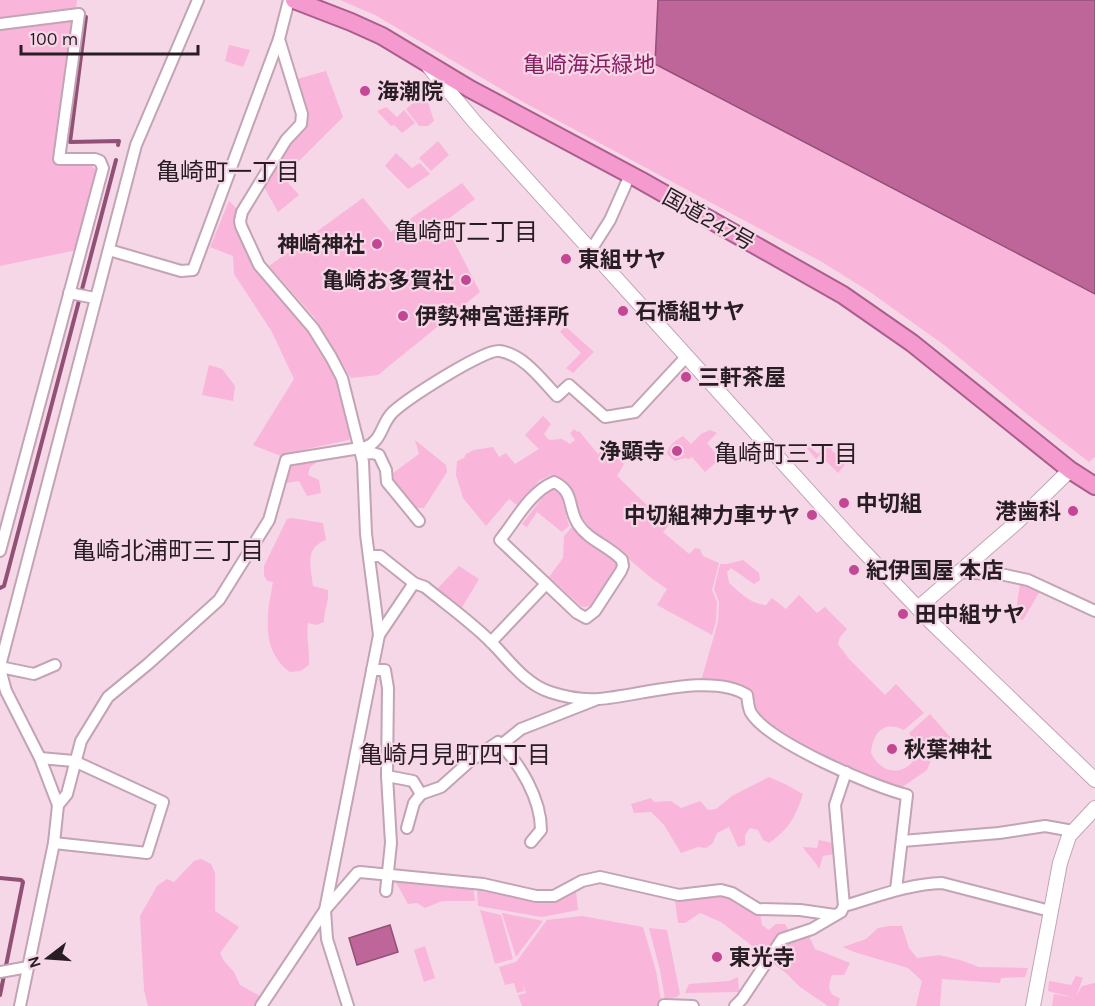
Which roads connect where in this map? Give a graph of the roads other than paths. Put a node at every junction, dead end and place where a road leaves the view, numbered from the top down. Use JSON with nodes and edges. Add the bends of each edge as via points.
{"nodes":[{"id":1,"x":198,"y":0,"type":"edge"},
{"id":2,"x":289,"y":0,"type":"edge"},
{"id":3,"x":294,"y":0,"type":"edge"},
{"id":4,"x":0,"y":24,"type":"edge"},
{"id":5,"x":279,"y":39,"type":"junction"},
{"id":6,"x":426,"y":63,"type":"junction"},
{"id":7,"x":630,"y":175,"type":"junction"},
{"id":8,"x":109,"y":250,"type":"junction"},
{"id":9,"x":591,"y":250,"type":"junction"},
{"id":10,"x":74,"y":294,"type":"junction"},
{"id":11,"x":95,"y":298,"type":"junction"},
{"id":12,"x":687,"y":356,"type":"junction"},
{"id":13,"x":361,"y":451,"type":"junction"},
{"id":14,"x":1071,"y":470,"type":"junction"},
{"id":15,"x":1095,"y":486,"type":"edge"},
{"id":16,"x":419,"y":520,"type":"dead end"},
{"id":17,"x":0,"y":551,"type":"edge"},
{"id":18,"x":370,"y":556,"type":"junction"},
{"id":19,"x":960,"y":572,"type":"junction"},
{"id":20,"x":414,"y":583,"type":"junction"},
{"id":21,"x":546,"y":584,"type":"junction"},
{"id":22,"x":918,"y":608,"type":"junction"},
{"id":23,"x":1095,"y":611,"type":"edge"},
{"id":24,"x":379,"y":635,"type":"junction"},
{"id":25,"x":491,"y":642,"type":"junction"},
{"id":26,"x":54,"y":665,"type":"dead end"},
{"id":27,"x":0,"y":667,"type":"edge"},
{"id":28,"x":372,"y":670,"type":"junction"},
{"id":29,"x":598,"y":699,"type":"junction"},
{"id":30,"x":501,"y":745,"type":"junction"},
{"id":31,"x":40,"y":758,"type":"junction"},
{"id":32,"x":74,"y":761,"type":"junction"},
{"id":33,"x":846,"y":772,"type":"junction"},
{"id":34,"x":387,"y":776,"type":"junction"},
{"id":35,"x":1095,"y":780,"type":"edge"},
{"id":36,"x":421,"y":794,"type":"junction"},
{"id":37,"x":58,"y":805,"type":"junction"},
{"id":38,"x":1095,"y":808,"type":"edge"},
{"id":39,"x":407,"y":828,"type":"dead end"},
{"id":40,"x":1073,"y":831,"type":"junction"},
{"id":41,"x":902,"y":841,"type":"junction"},
{"id":42,"x":531,"y":842,"type":"dead end"},
{"id":43,"x":54,"y":843,"type":"junction"},
{"id":44,"x":388,"y":873,"type":"junction"},
{"id":45,"x":896,"y":890,"type":"junction"},
{"id":46,"x":386,"y":891,"type":"dead end"},
{"id":47,"x":844,"y":906,"type":"junction"},
{"id":48,"x":325,"y":910,"type":"junction"},
{"id":49,"x":1050,"y":911,"type":"junction"},
{"id":50,"x":835,"y":915,"type":"junction"},
{"id":51,"x":28,"y":967,"type":"junction"},
{"id":52,"x":4,"y":971,"type":"edge"},
{"id":53,"x":664,"y":1005,"type":"edge"},
{"id":54,"x":20,"y":1006,"type":"edge"},
{"id":55,"x":261,"y":1006,"type":"edge"},
{"id":56,"x":348,"y":1006,"type":"edge"},
{"id":57,"x":693,"y":1006,"type":"edge"},
{"id":58,"x":735,"y":1006,"type":"edge"},
{"id":59,"x":1033,"y":1006,"type":"edge"}],
"edges":[{"from":1,"to":8,"type":"street","via":[[136,145]]},
{"from":2,"to":5,"type":"street"},
{"from":3,"to":6,"type":"highway","name":"国道247号","via":[[382,36]]},
{"from":4,"to":10,"type":"street","via":[[79,14],[59,159],[95,159],[103,168]]},
{"from":5,"to":8,"type":"street","via":[[193,270],[181,271]]},
{"from":5,"to":13,"type":"street","via":[[302,120],[286,140],[240,221],[259,265],[313,328],[331,357],[342,378]]},
{"from":6,"to":7,"type":"highway","name":"国道247号"},
{"from":6,"to":9,"type":"street"},
{"from":7,"to":9,"type":"street","via":[[610,220]]},
{"from":7,"to":14,"type":"highway","name":"国道247号","via":[[808,274],[880,320]]},
{"from":8,"to":11,"type":"street"},
{"from":9,"to":12,"type":"street"},
{"from":10,"to":11,"type":"street"},
{"from":10,"to":17,"type":"street"},
{"from":11,"to":27,"type":"street"},
{"from":12,"to":13,"type":"street","via":[[635,412],[605,417],[569,386],[557,396],[522,360],[497,350],[414,395],[391,414],[379,439]]},
{"from":12,"to":22,"type":"street"},
{"from":13,"to":16,"type":"street","via":[[379,455],[387,483]]},
{"from":13,"to":18,"type":"street"},
{"from":13,"to":32,"type":"street","via":[[286,460],[269,520],[219,600],[108,697],[81,741]]},
{"from":14,"to":15,"type":"highway","name":"国道247号"},
{"from":14,"to":19,"type":"street"},
{"from":18,"to":20,"type":"street","via":[[380,556]]},
{"from":18,"to":24,"type":"street"},
{"from":19,"to":22,"type":"street"},
{"from":19,"to":23,"type":"street","via":[[1028,580]]},
{"from":20,"to":24,"type":"street"},
{"from":20,"to":25,"type":"street","via":[[425,586]]},
{"from":21,"to":21,"type":"street","via":[[586,618],[595,611],[623,567],[617,554],[577,523],[568,494],[554,482],[536,494],[500,540]]},
{"from":21,"to":25,"type":"street"},
{"from":22,"to":35,"type":"street"},
{"from":24,"to":28,"type":"street"},
{"from":25,"to":29,"type":"street","via":[[540,688],[564,696]]},
{"from":26,"to":27,"type":"street","via":[[34,674]]},
{"from":27,"to":31,"type":"street","via":[[6,691]]},
{"from":28,"to":34,"type":"street","via":[[385,670],[388,688]]},
{"from":28,"to":48,"type":"street"},
{"from":29,"to":30,"type":"street","via":[[521,729]]},
{"from":29,"to":33,"type":"street","via":[[713,684],[731,686],[747,694],[751,712],[772,733]]},
{"from":30,"to":36,"type":"street","via":[[498,742],[488,748],[441,787]]},
{"from":30,"to":42,"type":"street","via":[[530,784],[541,822],[541,830]]},
{"from":31,"to":32,"type":"street"},
{"from":31,"to":37,"type":"street"},
{"from":32,"to":37,"type":"street","via":[[67,794]]},
{"from":32,"to":43,"type":"street","via":[[161,800],[163,805],[147,853]]},
{"from":33,"to":41,"type":"street","via":[[907,795]]},
{"from":33,"to":47,"type":"street","via":[[835,805]]},
{"from":34,"to":36,"type":"street","via":[[413,781]]},
{"from":34,"to":44,"type":"street","via":[[391,843]]},
{"from":36,"to":39,"type":"street","via":[[414,803]]},
{"from":37,"to":43,"type":"street"},
{"from":38,"to":40,"type":"street"},
{"from":40,"to":41,"type":"street","via":[[1045,826]]},
{"from":40,"to":49,"type":"street","via":[[1060,863]]},
{"from":41,"to":45,"type":"street"},
{"from":43,"to":51,"type":"street"},
{"from":44,"to":46,"type":"street"},
{"from":44,"to":48,"type":"street","via":[[357,873]]},
{"from":44,"to":50,"type":"street","via":[[483,884],[536,896],[554,896],[582,880],[600,877],[679,896],[721,890],[758,909]]},
{"from":45,"to":47,"type":"street"},
{"from":45,"to":49,"type":"street","via":[[942,883]]},
{"from":47,"to":50,"type":"street"},
{"from":48,"to":55,"type":"street"},
{"from":48,"to":56,"type":"street","via":[[327,939]]},
{"from":49,"to":59,"type":"street"},
{"from":50,"to":58,"type":"street","via":[[812,929],[782,939]]},
{"from":51,"to":52,"type":"street"},
{"from":51,"to":54,"type":"street"},
{"from":53,"to":57,"type":"street"}]}
